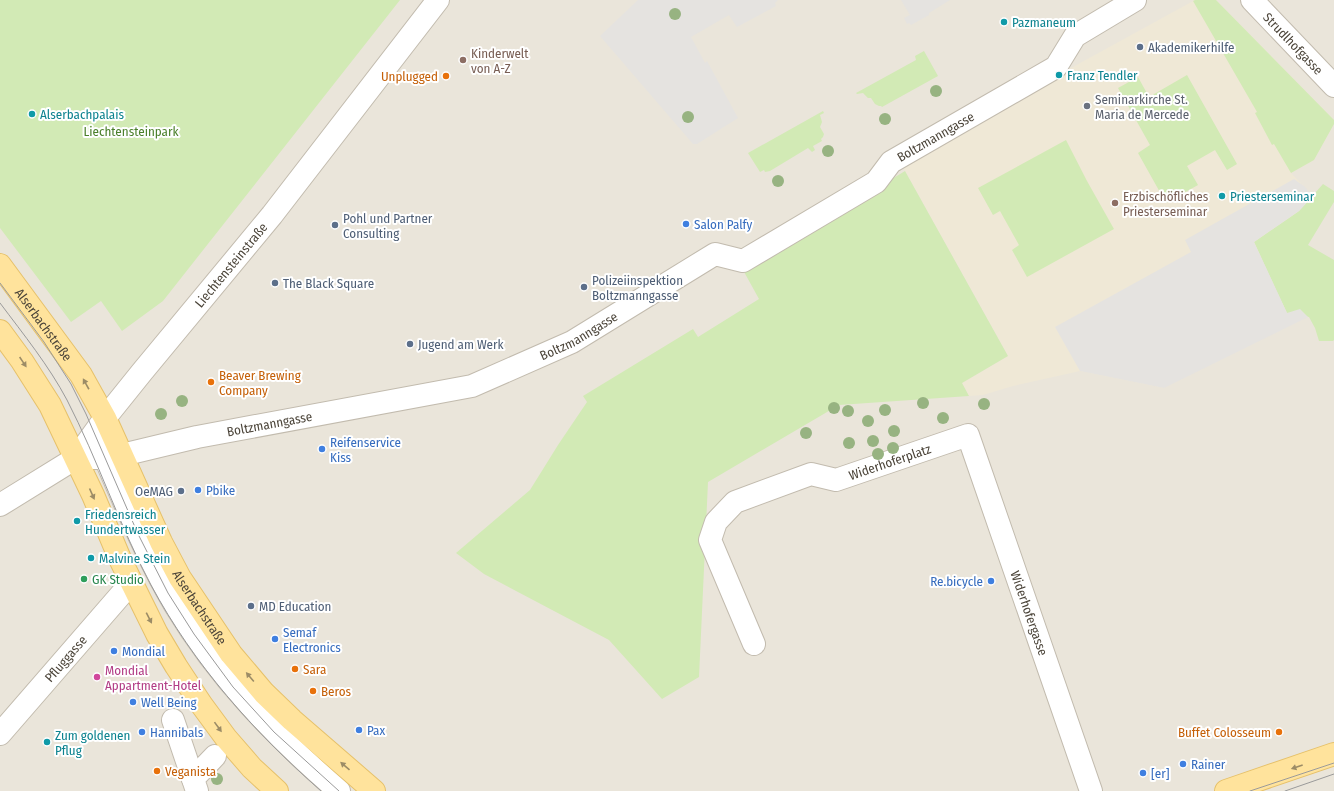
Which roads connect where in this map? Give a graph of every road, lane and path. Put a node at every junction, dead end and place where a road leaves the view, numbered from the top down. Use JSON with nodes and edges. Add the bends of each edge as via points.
{"nodes":[{"id":1,"x":438,"y":0,"type":"edge"},
{"id":2,"x":1135,"y":0,"type":"edge"},
{"id":3,"x":1252,"y":0,"type":"edge"},
{"id":4,"x":1334,"y":86,"type":"edge"},
{"id":5,"x":0,"y":265,"type":"edge"},
{"id":6,"x":0,"y":331,"type":"edge"},
{"id":7,"x":105,"y":418,"type":"junction"},
{"id":8,"x":968,"y":435,"type":"joint"},
{"id":9,"x":113,"y":457,"type":"junction"},
{"id":10,"x":76,"y":458,"type":"junction"},
{"id":11,"x":0,"y":505,"type":"edge"},
{"id":12,"x":131,"y":583,"type":"junction"},
{"id":13,"x":754,"y":644,"type":"dead end"},
{"id":14,"x":173,"y":720,"type":"dead end"},
{"id":15,"x":0,"y":734,"type":"edge"},
{"id":16,"x":1334,"y":754,"type":"edge"},
{"id":17,"x":215,"y":756,"type":"dead end"},
{"id":18,"x":195,"y":785,"type":"edge"},
{"id":19,"x":277,"y":791,"type":"edge"},
{"id":20,"x":339,"y":791,"type":"edge"},
{"id":21,"x":374,"y":791,"type":"edge"},
{"id":22,"x":1091,"y":791,"type":"edge"},
{"id":23,"x":1226,"y":791,"type":"edge"}],
"edges":[{"from":1,"to":7,"type":"street","name":"Liechtensteinstraße","via":[[272,215]]},
{"from":2,"to":9,"type":"street","name":"Boltzmanngasse","via":[[1075,36],[1056,67],[891,162],[876,182],[743,261],[715,254],[572,342],[472,386],[197,437]]},
{"from":3,"to":4,"type":"street","name":"Strudlhofgasse"},
{"from":7,"to":5,"type":"main road","name":"Alserbachstraße","one_way":true,"via":[[81,375]]},
{"from":6,"to":10,"type":"main road","one_way":true,"via":[[50,405]]},
{"from":7,"to":9,"type":"main road","name":"Alserbachstraße"},
{"from":7,"to":10,"type":"street","name":"Liechtensteinstraße"},
{"from":8,"to":13,"type":"street","name":"Widerhoferplatz","via":[[836,480],[811,474],[735,502],[716,522],[710,540]]},
{"from":8,"to":22,"type":"street","name":"Widerhofergasse"},
{"from":9,"to":10,"type":"street","name":"Boltzmanngasse"},
{"from":9,"to":20,"type":"street","name":"Alserbachstraße","via":[[138,534],[176,607],[194,634],[233,687],[274,732]]},
{"from":21,"to":9,"type":"main road","name":"Alserbachstraße","one_way":true,"via":[[269,699],[231,654],[180,578]]},
{"from":10,"to":11,"type":"street","name":"Liechtensteinstraße"},
{"from":10,"to":12,"type":"main road","one_way":true},
{"from":12,"to":15,"type":"street","name":"Pfluggasse"},
{"from":12,"to":19,"type":"main road","one_way":true,"via":[[157,634],[201,704],[237,751]]},
{"from":14,"to":18,"type":"street"},
{"from":16,"to":23,"type":"main road","one_way":true},
{"from":17,"to":18,"type":"street"}]}
